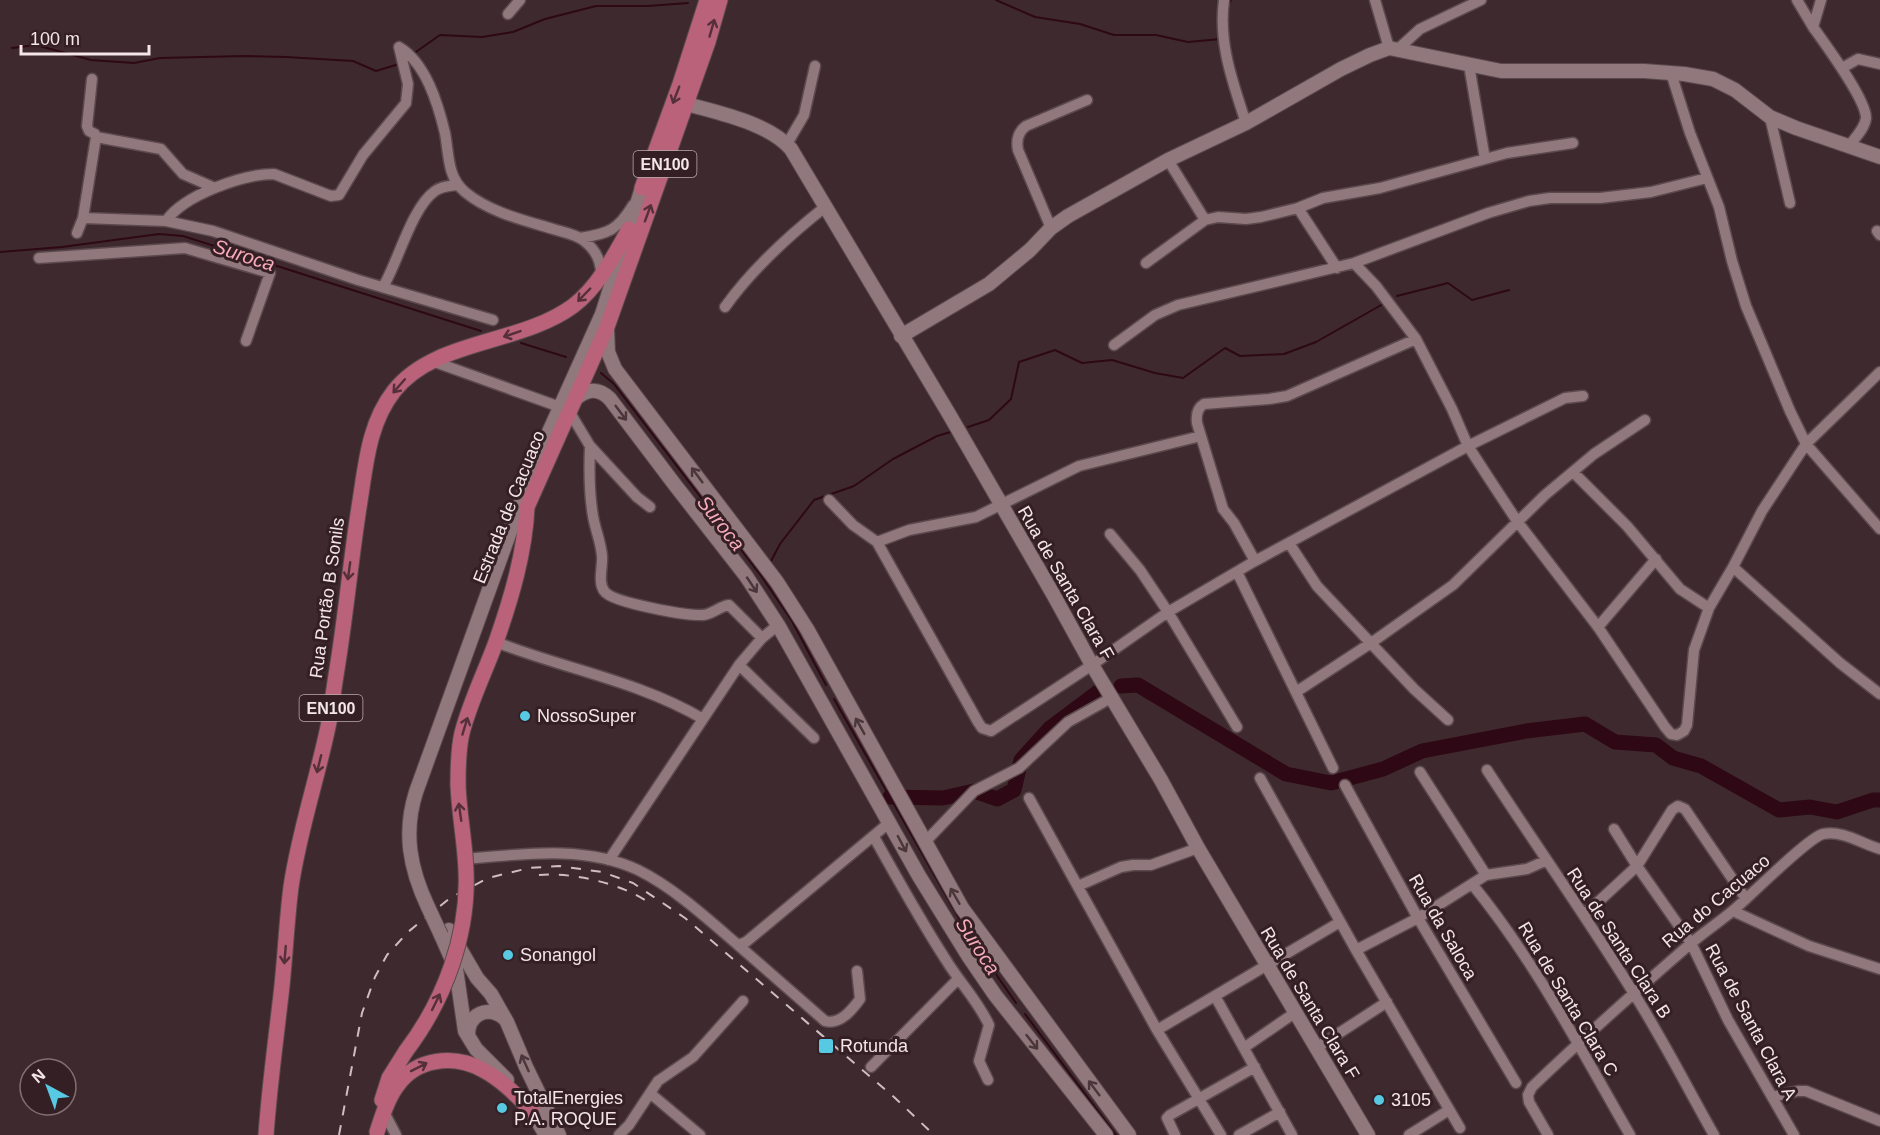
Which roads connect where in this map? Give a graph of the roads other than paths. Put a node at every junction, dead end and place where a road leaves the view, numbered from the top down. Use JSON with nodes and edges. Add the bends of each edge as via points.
{"nodes":[{"id":1,"x":520,"y":0,"type":"edge"},
{"id":2,"x":707,"y":0,"type":"edge"},
{"id":3,"x":720,"y":0,"type":"edge"},
{"id":4,"x":1224,"y":0,"type":"edge"},
{"id":5,"x":1375,"y":0,"type":"edge"},
{"id":6,"x":1481,"y":0,"type":"edge"},
{"id":7,"x":1797,"y":0,"type":"edge"},
{"id":8,"x":1821,"y":0,"type":"edge"},
{"id":9,"x":508,"y":14,"type":"dead end"},
{"id":10,"x":1813,"y":27,"type":"junction"},
{"id":11,"x":1394,"y":48,"type":"junction"},
{"id":12,"x":1880,"y":64,"type":"edge"},
{"id":13,"x":1469,"y":65,"type":"junction"},
{"id":14,"x":815,"y":66,"type":"dead end"},
{"id":15,"x":1842,"y":68,"type":"junction"},
{"id":16,"x":1671,"y":73,"type":"junction"},
{"id":17,"x":92,"y":79,"type":"dead end"},
{"id":18,"x":1088,"y":100,"type":"dead end"},
{"id":19,"x":687,"y":104,"type":"junction"},
{"id":20,"x":1770,"y":117,"type":"junction"},
{"id":21,"x":1246,"y":123,"type":"junction"},
{"id":22,"x":96,"y":137,"type":"junction"},
{"id":23,"x":1573,"y":143,"type":"dead end"},
{"id":24,"x":787,"y":144,"type":"junction"},
{"id":25,"x":1849,"y":146,"type":"junction"},
{"id":26,"x":1880,"y":157,"type":"edge"},
{"id":27,"x":1485,"y":159,"type":"junction"},
{"id":28,"x":1168,"y":160,"type":"junction"},
{"id":29,"x":1707,"y":178,"type":"junction"},
{"id":30,"x":457,"y":185,"type":"junction"},
{"id":31,"x":215,"y":188,"type":"junction"},
{"id":32,"x":642,"y":188,"type":"junction"},
{"id":33,"x":1790,"y":203,"type":"dead end"},
{"id":34,"x":825,"y":207,"type":"junction"},
{"id":35,"x":1298,"y":208,"type":"junction"},
{"id":36,"x":83,"y":218,"type":"junction"},
{"id":37,"x":1205,"y":220,"type":"junction"},
{"id":38,"x":166,"y":221,"type":"junction"},
{"id":39,"x":1051,"y":228,"type":"junction"},
{"id":40,"x":629,"y":229,"type":"junction"},
{"id":41,"x":77,"y":233,"type":"dead end"},
{"id":42,"x":580,"y":238,"type":"junction"},
{"id":43,"x":39,"y":258,"type":"dead end"},
{"id":44,"x":1146,"y":263,"type":"dead end"},
{"id":45,"x":1354,"y":263,"type":"junction"},
{"id":46,"x":1337,"y":268,"type":"junction"},
{"id":47,"x":602,"y":274,"type":"junction"},
{"id":48,"x":383,"y":287,"type":"junction"},
{"id":49,"x":725,"y":307,"type":"dead end"},
{"id":50,"x":493,"y":320,"type":"dead end"},
{"id":51,"x":607,"y":327,"type":"junction"},
{"id":52,"x":901,"y":336,"type":"junction"},
{"id":53,"x":1416,"y":339,"type":"junction"},
{"id":54,"x":246,"y":341,"type":"dead end"},
{"id":55,"x":487,"y":342,"type":"joint"},
{"id":56,"x":1114,"y":345,"type":"dead end"},
{"id":57,"x":588,"y":356,"type":"junction"},
{"id":58,"x":432,"y":361,"type":"junction"},
{"id":59,"x":1880,"y":372,"type":"edge"},
{"id":60,"x":1583,"y":396,"type":"dead end"},
{"id":61,"x":568,"y":406,"type":"junction"},
{"id":62,"x":1645,"y":420,"type":"dead end"},
{"id":63,"x":1201,"y":436,"type":"junction"},
{"id":64,"x":1806,"y":444,"type":"junction"},
{"id":65,"x":590,"y":446,"type":"junction"},
{"id":66,"x":1468,"y":446,"type":"junction"},
{"id":67,"x":1573,"y":472,"type":"junction"},
{"id":68,"x":828,"y":500,"type":"dead end"},
{"id":69,"x":1000,"y":506,"type":"junction"},
{"id":70,"x":527,"y":507,"type":"junction"},
{"id":71,"x":650,"y":507,"type":"dead end"},
{"id":72,"x":1517,"y":521,"type":"junction"},
{"id":73,"x":1880,"y":529,"type":"edge"},
{"id":74,"x":1110,"y":534,"type":"dead end"},
{"id":75,"x":877,"y":542,"type":"junction"},
{"id":76,"x":1289,"y":543,"type":"junction"},
{"id":77,"x":1656,"y":559,"type":"junction"},
{"id":78,"x":1256,"y":561,"type":"junction"},
{"id":79,"x":1733,"y":567,"type":"junction"},
{"id":80,"x":1237,"y":572,"type":"junction"},
{"id":81,"x":1709,"y":608,"type":"junction"},
{"id":82,"x":1168,"y":612,"type":"junction"},
{"id":83,"x":778,"y":625,"type":"junction"},
{"id":84,"x":1598,"y":627,"type":"junction"},
{"id":85,"x":762,"y":638,"type":"junction"},
{"id":86,"x":496,"y":642,"type":"junction"},
{"id":87,"x":1371,"y":643,"type":"junction"},
{"id":88,"x":739,"y":665,"type":"junction"},
{"id":89,"x":1092,"y":665,"type":"junction"},
{"id":90,"x":840,"y":688,"type":"junction"},
{"id":91,"x":1296,"y":692,"type":"junction"},
{"id":92,"x":1880,"y":694,"type":"edge"},
{"id":93,"x":1111,"y":698,"type":"junction"},
{"id":94,"x":820,"y":699,"type":"junction"},
{"id":95,"x":703,"y":719,"type":"junction"},
{"id":96,"x":1448,"y":720,"type":"dead end"},
{"id":97,"x":1237,"y":727,"type":"dead end"},
{"id":98,"x":814,"y":738,"type":"dead end"},
{"id":99,"x":1333,"y":768,"type":"dead end"},
{"id":100,"x":1487,"y":770,"type":"dead end"},
{"id":101,"x":1420,"y":772,"type":"dead end"},
{"id":102,"x":1260,"y":778,"type":"dead end"},
{"id":103,"x":1345,"y":785,"type":"dead end"},
{"id":104,"x":1029,"y":798,"type":"dead end"},
{"id":105,"x":890,"y":822,"type":"junction"},
{"id":106,"x":1614,"y":829,"type":"dead end"},
{"id":107,"x":874,"y":837,"type":"junction"},
{"id":108,"x":925,"y":842,"type":"junction"},
{"id":109,"x":1198,"y":848,"type":"junction"},
{"id":110,"x":1880,"y":849,"type":"edge"},
{"id":111,"x":466,"y":859,"type":"junction"},
{"id":112,"x":609,"y":860,"type":"junction"},
{"id":113,"x":1545,"y":861,"type":"junction"},
{"id":114,"x":1637,"y":866,"type":"junction"},
{"id":115,"x":1486,"y":875,"type":"junction"},
{"id":116,"x":1472,"y":884,"type":"junction"},
{"id":117,"x":1078,"y":886,"type":"junction"},
{"id":118,"x":1746,"y":899,"type":"junction"},
{"id":119,"x":432,"y":906,"type":"junction"},
{"id":120,"x":1733,"y":911,"type":"junction"},
{"id":121,"x":1584,"y":915,"type":"junction"},
{"id":122,"x":1418,"y":918,"type":"junction"},
{"id":123,"x":1340,"y":922,"type":"junction"},
{"id":124,"x":445,"y":932,"type":"junction"},
{"id":125,"x":1691,"y":943,"type":"junction"},
{"id":126,"x":738,"y":945,"type":"junction"},
{"id":127,"x":1356,"y":950,"type":"junction"},
{"id":128,"x":1268,"y":965,"type":"junction"},
{"id":129,"x":1880,"y":969,"type":"edge"},
{"id":130,"x":857,"y":971,"type":"dead end"},
{"id":131,"x":958,"y":980,"type":"junction"},
{"id":132,"x":1634,"y":994,"type":"junction"},
{"id":133,"x":1215,"y":996,"type":"junction"},
{"id":134,"x":743,"y":1001,"type":"dead end"},
{"id":135,"x":1030,"y":1002,"type":"junction"},
{"id":136,"x":1387,"y":1002,"type":"junction"},
{"id":137,"x":1296,"y":1012,"type":"junction"},
{"id":138,"x":1013,"y":1018,"type":"junction"},
{"id":139,"x":507,"y":1022,"type":"junction"},
{"id":140,"x":1157,"y":1030,"type":"junction"},
{"id":141,"x":469,"y":1040,"type":"junction"},
{"id":142,"x":1577,"y":1044,"type":"junction"},
{"id":143,"x":1245,"y":1047,"type":"junction"},
{"id":144,"x":1316,"y":1048,"type":"junction"},
{"id":145,"x":870,"y":1067,"type":"dead end"},
{"id":146,"x":1255,"y":1067,"type":"junction"},
{"id":147,"x":988,"y":1080,"type":"dead end"},
{"id":148,"x":1516,"y":1083,"type":"dead end"},
{"id":149,"x":651,"y":1094,"type":"junction"},
{"id":150,"x":1772,"y":1097,"type":"junction"},
{"id":151,"x":1199,"y":1099,"type":"junction"},
{"id":152,"x":1449,"y":1110,"type":"junction"},
{"id":153,"x":532,"y":1111,"type":"junction"},
{"id":154,"x":384,"y":1112,"type":"junction"},
{"id":155,"x":1280,"y":1112,"type":"junction"},
{"id":156,"x":1880,"y":1121,"type":"edge"},
{"id":157,"x":1460,"y":1128,"type":"dead end"},
{"id":158,"x":376,"y":1133,"type":"edge"},
{"id":159,"x":266,"y":1135,"type":"edge"},
{"id":160,"x":396,"y":1135,"type":"edge"},
{"id":161,"x":546,"y":1135,"type":"edge"},
{"id":162,"x":559,"y":1135,"type":"edge"},
{"id":163,"x":619,"y":1135,"type":"edge"},
{"id":164,"x":700,"y":1135,"type":"edge"},
{"id":165,"x":1106,"y":1135,"type":"edge"},
{"id":166,"x":1129,"y":1135,"type":"edge"},
{"id":167,"x":1175,"y":1135,"type":"edge"},
{"id":168,"x":1221,"y":1135,"type":"edge"},
{"id":169,"x":1239,"y":1135,"type":"edge"},
{"id":170,"x":1292,"y":1135,"type":"edge"},
{"id":171,"x":1368,"y":1135,"type":"edge"},
{"id":172,"x":1409,"y":1135,"type":"edge"},
{"id":173,"x":1548,"y":1135,"type":"edge"},
{"id":174,"x":1630,"y":1135,"type":"edge"},
{"id":175,"x":1714,"y":1135,"type":"edge"},
{"id":176,"x":1794,"y":1135,"type":"edge"}],
"edges":[{"from":1,"to":9,"type":"street"},
{"from":2,"to":32,"type":"main road","name":"Estrada de Cacuaco","number":"EN100","one_way":true},
{"from":19,"to":3,"type":"main road","name":"Estrada de Cacuaco","number":"EN100","one_way":true},
{"from":4,"to":21,"type":"street","via":[[1223,42]]},
{"from":5,"to":11,"type":"street"},
{"from":6,"to":11,"type":"street","via":[[1420,29]]},
{"from":7,"to":10,"type":"street"},
{"from":8,"to":10,"type":"street"},
{"from":10,"to":15,"type":"street"},
{"from":11,"to":13,"type":"main road"},
{"from":11,"to":21,"type":"main road","via":[[1341,69]]},
{"from":12,"to":15,"type":"street","via":[[1858,59]]},
{"from":13,"to":16,"type":"main road","via":[[1533,72]]},
{"from":13,"to":27,"type":"street"},
{"from":14,"to":24,"type":"street","via":[[804,115]]},
{"from":15,"to":25,"type":"street","via":[[1866,120]]},
{"from":16,"to":20,"type":"main road","via":[[1721,82]]},
{"from":16,"to":29,"type":"street"},
{"from":17,"to":22,"type":"street","via":[[87,126]]},
{"from":18,"to":39,"type":"street","via":[[1022,128],[1017,138],[1018,150]]},
{"from":19,"to":24,"type":"main road","name":"Rua de Santa Clara F","via":[[740,120]]},
{"from":51,"to":19,"type":"main road","name":"Estrada de Cacuaco","number":"EN100","one_way":true},
{"from":20,"to":25,"type":"main road"},
{"from":20,"to":33,"type":"street"},
{"from":21,"to":28,"type":"main road"},
{"from":22,"to":31,"type":"street","via":[[161,149],[183,174]]},
{"from":22,"to":36,"type":"street"},
{"from":23,"to":27,"type":"street"},
{"from":24,"to":34,"type":"main road","name":"Rua de Santa Clara F"},
{"from":25,"to":26,"type":"main road"},
{"from":27,"to":35,"type":"street","via":[[1380,188],[1323,198]]},
{"from":28,"to":37,"type":"street"},
{"from":28,"to":39,"type":"main road"},
{"from":29,"to":45,"type":"street","via":[[1651,192],[1529,201]]},
{"from":29,"to":64,"type":"street","via":[[1719,207],[1746,306]]},
{"from":30,"to":31,"type":"street","via":[[428,85],[414,60],[399,47],[408,84],[406,103],[363,155],[339,195],[331,196],[274,174]]},
{"from":30,"to":42,"type":"street","via":[[487,206]]},
{"from":30,"to":48,"type":"street","via":[[445,186],[425,201]]},
{"from":31,"to":38,"type":"street","via":[[179,207]]},
{"from":32,"to":40,"type":"main road","name":"Estrada de Cacuaco"},
{"from":32,"to":42,"type":"street","via":[[618,226],[601,235]]},
{"from":34,"to":49,"type":"street","via":[[760,264]]},
{"from":34,"to":52,"type":"main road","name":"Rua de Santa Clara F"},
{"from":35,"to":37,"type":"street","via":[[1254,218]]},
{"from":35,"to":46,"type":"street"},
{"from":36,"to":38,"type":"street"},
{"from":36,"to":41,"type":"street"},
{"from":37,"to":44,"type":"street"},
{"from":38,"to":48,"type":"street","via":[[213,231]]},
{"from":39,"to":52,"type":"main road","via":[[989,284]]},
{"from":40,"to":47,"type":"main road","name":"Estrada de Cacuaco","number":"EN100"},
{"from":40,"to":57,"type":"main road","name":"Estrada de Cacuaco"},
{"from":42,"to":47,"type":"street","via":[[596,253]]},
{"from":43,"to":54,"type":"street","via":[[185,248],[270,273]]},
{"from":45,"to":46,"type":"street"},
{"from":45,"to":53,"type":"street"},
{"from":46,"to":56,"type":"street","via":[[1178,305],[1155,315]]},
{"from":47,"to":55,"type":"main road","name":"Estrada de Cacuaco","number":"EN100","one_way":true,"via":[[574,305],[537,325]]},
{"from":48,"to":50,"type":"street"},
{"from":51,"to":57,"type":"main road","name":"Estrada de Cacuaco","number":"EN100"},
{"from":90,"to":51,"type":"main road","one_way":true,"via":[[777,582],[615,369],[608,352]]},
{"from":52,"to":69,"type":"main road","name":"Rua de Santa Clara F"},
{"from":53,"to":63,"type":"street","via":[[1287,396],[1204,404],[1196,418]]},
{"from":53,"to":66,"type":"street"},
{"from":55,"to":58,"type":"main road","name":"Rua Portão B Sonils","number":"EN100"},
{"from":57,"to":61,"type":"main road","name":"Estrada de Cacuaco","number":"EN100"},
{"from":58,"to":61,"type":"street"},
{"from":58,"to":159,"type":"main road","name":"Rua Portão B Sonils","number":"EN100","one_way":true,"via":[[403,380],[389,398],[375,424],[368,451],[329,722],[291,887]]},
{"from":59,"to":64,"type":"street"},
{"from":60,"to":66,"type":"street","via":[[1565,398]]},
{"from":61,"to":65,"type":"street"},
{"from":61,"to":70,"type":"main road","name":"Estrada de Cacuaco","number":"EN100"},
{"from":61,"to":83,"type":"main road","one_way":true,"via":[[591,390],[610,399],[746,576]]},
{"from":61,"to":119,"type":"main road","name":"Estrada de Cacuaco","via":[[534,465],[411,807],[414,874]]},
{"from":62,"to":67,"type":"street"},
{"from":63,"to":69,"type":"street","via":[[1079,466]]},
{"from":63,"to":78,"type":"street","via":[[1223,509]]},
{"from":64,"to":73,"type":"street"},
{"from":64,"to":79,"type":"street","via":[[1762,511]]},
{"from":65,"to":71,"type":"street"},
{"from":65,"to":85,"type":"street","via":[[592,507],[605,592],[621,600],[690,615],[714,612],[729,605]]},
{"from":66,"to":72,"type":"street"},
{"from":66,"to":76,"type":"street"},
{"from":67,"to":72,"type":"street"},
{"from":67,"to":77,"type":"street"},
{"from":68,"to":75,"type":"street"},
{"from":69,"to":75,"type":"street","via":[[976,518],[909,530]]},
{"from":69,"to":89,"type":"main road","name":"Rua de Santa Clara F"},
{"from":70,"to":86,"type":"main road","number":"EN100","via":[[526,533]]},
{"from":70,"to":119,"type":"main road","name":"Estrada de Cacuaco","via":[[423,794],[417,848]]},
{"from":72,"to":84,"type":"street"},
{"from":72,"to":87,"type":"street","via":[[1453,585]]},
{"from":74,"to":82,"type":"street"},
{"from":75,"to":89,"type":"street","via":[[982,728],[991,731]]},
{"from":76,"to":78,"type":"street"},
{"from":76,"to":87,"type":"street","via":[[1317,585]]},
{"from":77,"to":81,"type":"street","via":[[1685,594]]},
{"from":77,"to":84,"type":"street"},
{"from":78,"to":80,"type":"street"},
{"from":79,"to":81,"type":"street"},
{"from":79,"to":92,"type":"street"},
{"from":80,"to":82,"type":"street"},
{"from":80,"to":91,"type":"street"},
{"from":81,"to":84,"type":"street","via":[[1694,650],[1687,725],[1677,735],[1665,727]]},
{"from":82,"to":89,"type":"street"},
{"from":82,"to":97,"type":"street"},
{"from":83,"to":85,"type":"street"},
{"from":83,"to":94,"type":"main road"},
{"from":85,"to":88,"type":"street"},
{"from":86,"to":95,"type":"street","via":[[632,686]]},
{"from":111,"to":86,"type":"main road","number":"EN100","one_way":true,"bridge":true,"via":[[458,754],[462,732]]},
{"from":87,"to":91,"type":"street"},
{"from":87,"to":96,"type":"street"},
{"from":88,"to":95,"type":"street"},
{"from":88,"to":98,"type":"street"},
{"from":89,"to":93,"type":"main road","name":"Rua de Santa Clara F"},
{"from":90,"to":94,"type":"main road"},
{"from":108,"to":90,"type":"main road","one_way":true},
{"from":91,"to":99,"type":"street"},
{"from":93,"to":108,"type":"street","via":[[1068,722],[1019,768],[974,791]]},
{"from":93,"to":109,"type":"main road","name":"Rua de Santa Clara F"},
{"from":94,"to":105,"type":"main road"},
{"from":95,"to":112,"type":"street"},
{"from":100,"to":113,"type":"street"},
{"from":101,"to":115,"type":"street"},
{"from":102,"to":123,"type":"street"},
{"from":103,"to":122,"type":"street","name":"Rua da Saloca"},
{"from":104,"to":117,"type":"street"},
{"from":105,"to":107,"type":"street"},
{"from":105,"to":138,"type":"main road","one_way":true,"via":[[944,917]]},
{"from":106,"to":114,"type":"street","name":"Rua de Santa Clara A"},
{"from":107,"to":126,"type":"street"},
{"from":107,"to":131,"type":"street"},
{"from":135,"to":108,"type":"main road","one_way":true,"via":[[962,908]]},
{"from":109,"to":117,"type":"street","via":[[1151,865],[1121,867]]},
{"from":109,"to":128,"type":"main road","name":"Rua de Santa Clara F"},
{"from":110,"to":118,"type":"street","name":"Rua do Cacuaco","via":[[1850,837],[1823,834]]},
{"from":111,"to":112,"type":"street","via":[[562,853]]},
{"from":158,"to":111,"type":"main road","number":"EN100","one_way":true,"bridge":true,"via":[[386,1085],[430,1015],[449,973],[462,927]]},
{"from":112,"to":126,"type":"street","via":[[639,871],[672,892]]},
{"from":113,"to":115,"type":"street","name":"Rua de Santa Clara B","via":[[1527,869]]},
{"from":113,"to":121,"type":"street","name":"Rua de Santa Clara B"},
{"from":114,"to":118,"type":"street","via":[[1678,806],[1685,809]]},
{"from":114,"to":121,"type":"street"},
{"from":114,"to":125,"type":"street","name":"Rua de Santa Clara A"},
{"from":115,"to":116,"type":"street","name":"Rua de Santa Clara B"},
{"from":116,"to":122,"type":"street","name":"Rua de Santa Clara B"},
{"from":116,"to":142,"type":"street","name":"Rua de Santa Clara C","via":[[1519,948]]},
{"from":117,"to":140,"type":"street"},
{"from":118,"to":120,"type":"street","name":"Rua do Cacuaco"},
{"from":119,"to":124,"type":"main road","name":"Estrada de Cacuaco","bridge":true},
{"from":120,"to":125,"type":"street","name":"Rua do Cacuaco"},
{"from":120,"to":129,"type":"street","via":[[1809,946]]},
{"from":121,"to":132,"type":"street","name":"Rua de Santa Clara B"},
{"from":122,"to":127,"type":"street","name":"Rua de Santa Clara B"},
{"from":122,"to":148,"type":"street","name":"Rua da Saloca"},
{"from":123,"to":127,"type":"street"},
{"from":123,"to":128,"type":"street"},
{"from":124,"to":139,"type":"main road","name":"Estrada de Cacuaco"},
{"from":124,"to":141,"type":"main road","name":"Estrada de Cacuaco"},
{"from":125,"to":132,"type":"street","name":"Rua do Cacuaco"},
{"from":125,"to":150,"type":"street","name":"Rua de Santa Clara A","via":[[1728,1020]]},
{"from":126,"to":130,"type":"street","via":[[831,1023],[860,999]]},
{"from":127,"to":136,"type":"street"},
{"from":128,"to":133,"type":"street"},
{"from":128,"to":137,"type":"main road","name":"Rua de Santa Clara F"},
{"from":131,"to":145,"type":"street"},
{"from":131,"to":147,"type":"street","via":[[970,991],[989,1025],[979,1061]]},
{"from":132,"to":142,"type":"street","name":"Rua do Cacuaco"},
{"from":132,"to":175,"type":"street","name":"Rua de Santa Clara B"},
{"from":133,"to":140,"type":"street"},
{"from":133,"to":143,"type":"street"},
{"from":134,"to":149,"type":"street","via":[[693,1057],[658,1081]]},
{"from":135,"to":138,"type":"main road"},
{"from":166,"to":135,"type":"main road","one_way":true},
{"from":136,"to":144,"type":"street"},
{"from":136,"to":152,"type":"street"},
{"from":137,"to":143,"type":"street"},
{"from":137,"to":144,"type":"main road","name":"Rua de Santa Clara F"},
{"from":138,"to":165,"type":"main road","one_way":true},
{"from":139,"to":141,"type":"main road","via":[[497,1013],[483,1012],[468,1026]]},
{"from":162,"to":139,"type":"main road","name":"Estrada de Cacuaco","one_way":true},
{"from":140,"to":151,"type":"street"},
{"from":141,"to":153,"type":"main road"},
{"from":142,"to":173,"type":"street","name":"Rua do Cacuaco","via":[[1528,1095]]},
{"from":142,"to":174,"type":"street","name":"Rua de Santa Clara C"},
{"from":143,"to":146,"type":"street"},
{"from":144,"to":171,"type":"main road","name":"Rua de Santa Clara F"},
{"from":146,"to":151,"type":"street"},
{"from":146,"to":155,"type":"street"},
{"from":149,"to":163,"type":"street"},
{"from":149,"to":164,"type":"street"},
{"from":150,"to":156,"type":"street","via":[[1806,1091]]},
{"from":150,"to":176,"type":"street","name":"Rua de Santa Clara A"},
{"from":151,"to":167,"type":"street","via":[[1167,1118]]},
{"from":151,"to":168,"type":"street"},
{"from":152,"to":157,"type":"street"},
{"from":152,"to":172,"type":"street"},
{"from":154,"to":153,"type":"main road","one_way":true,"via":[[396,1087],[415,1068],[432,1061],[452,1060],[488,1073]]},
{"from":153,"to":161,"type":"main road"},
{"from":154,"to":158,"type":"main road"},
{"from":154,"to":160,"type":"street"},
{"from":155,"to":169,"type":"street"},
{"from":155,"to":170,"type":"street"}]}
